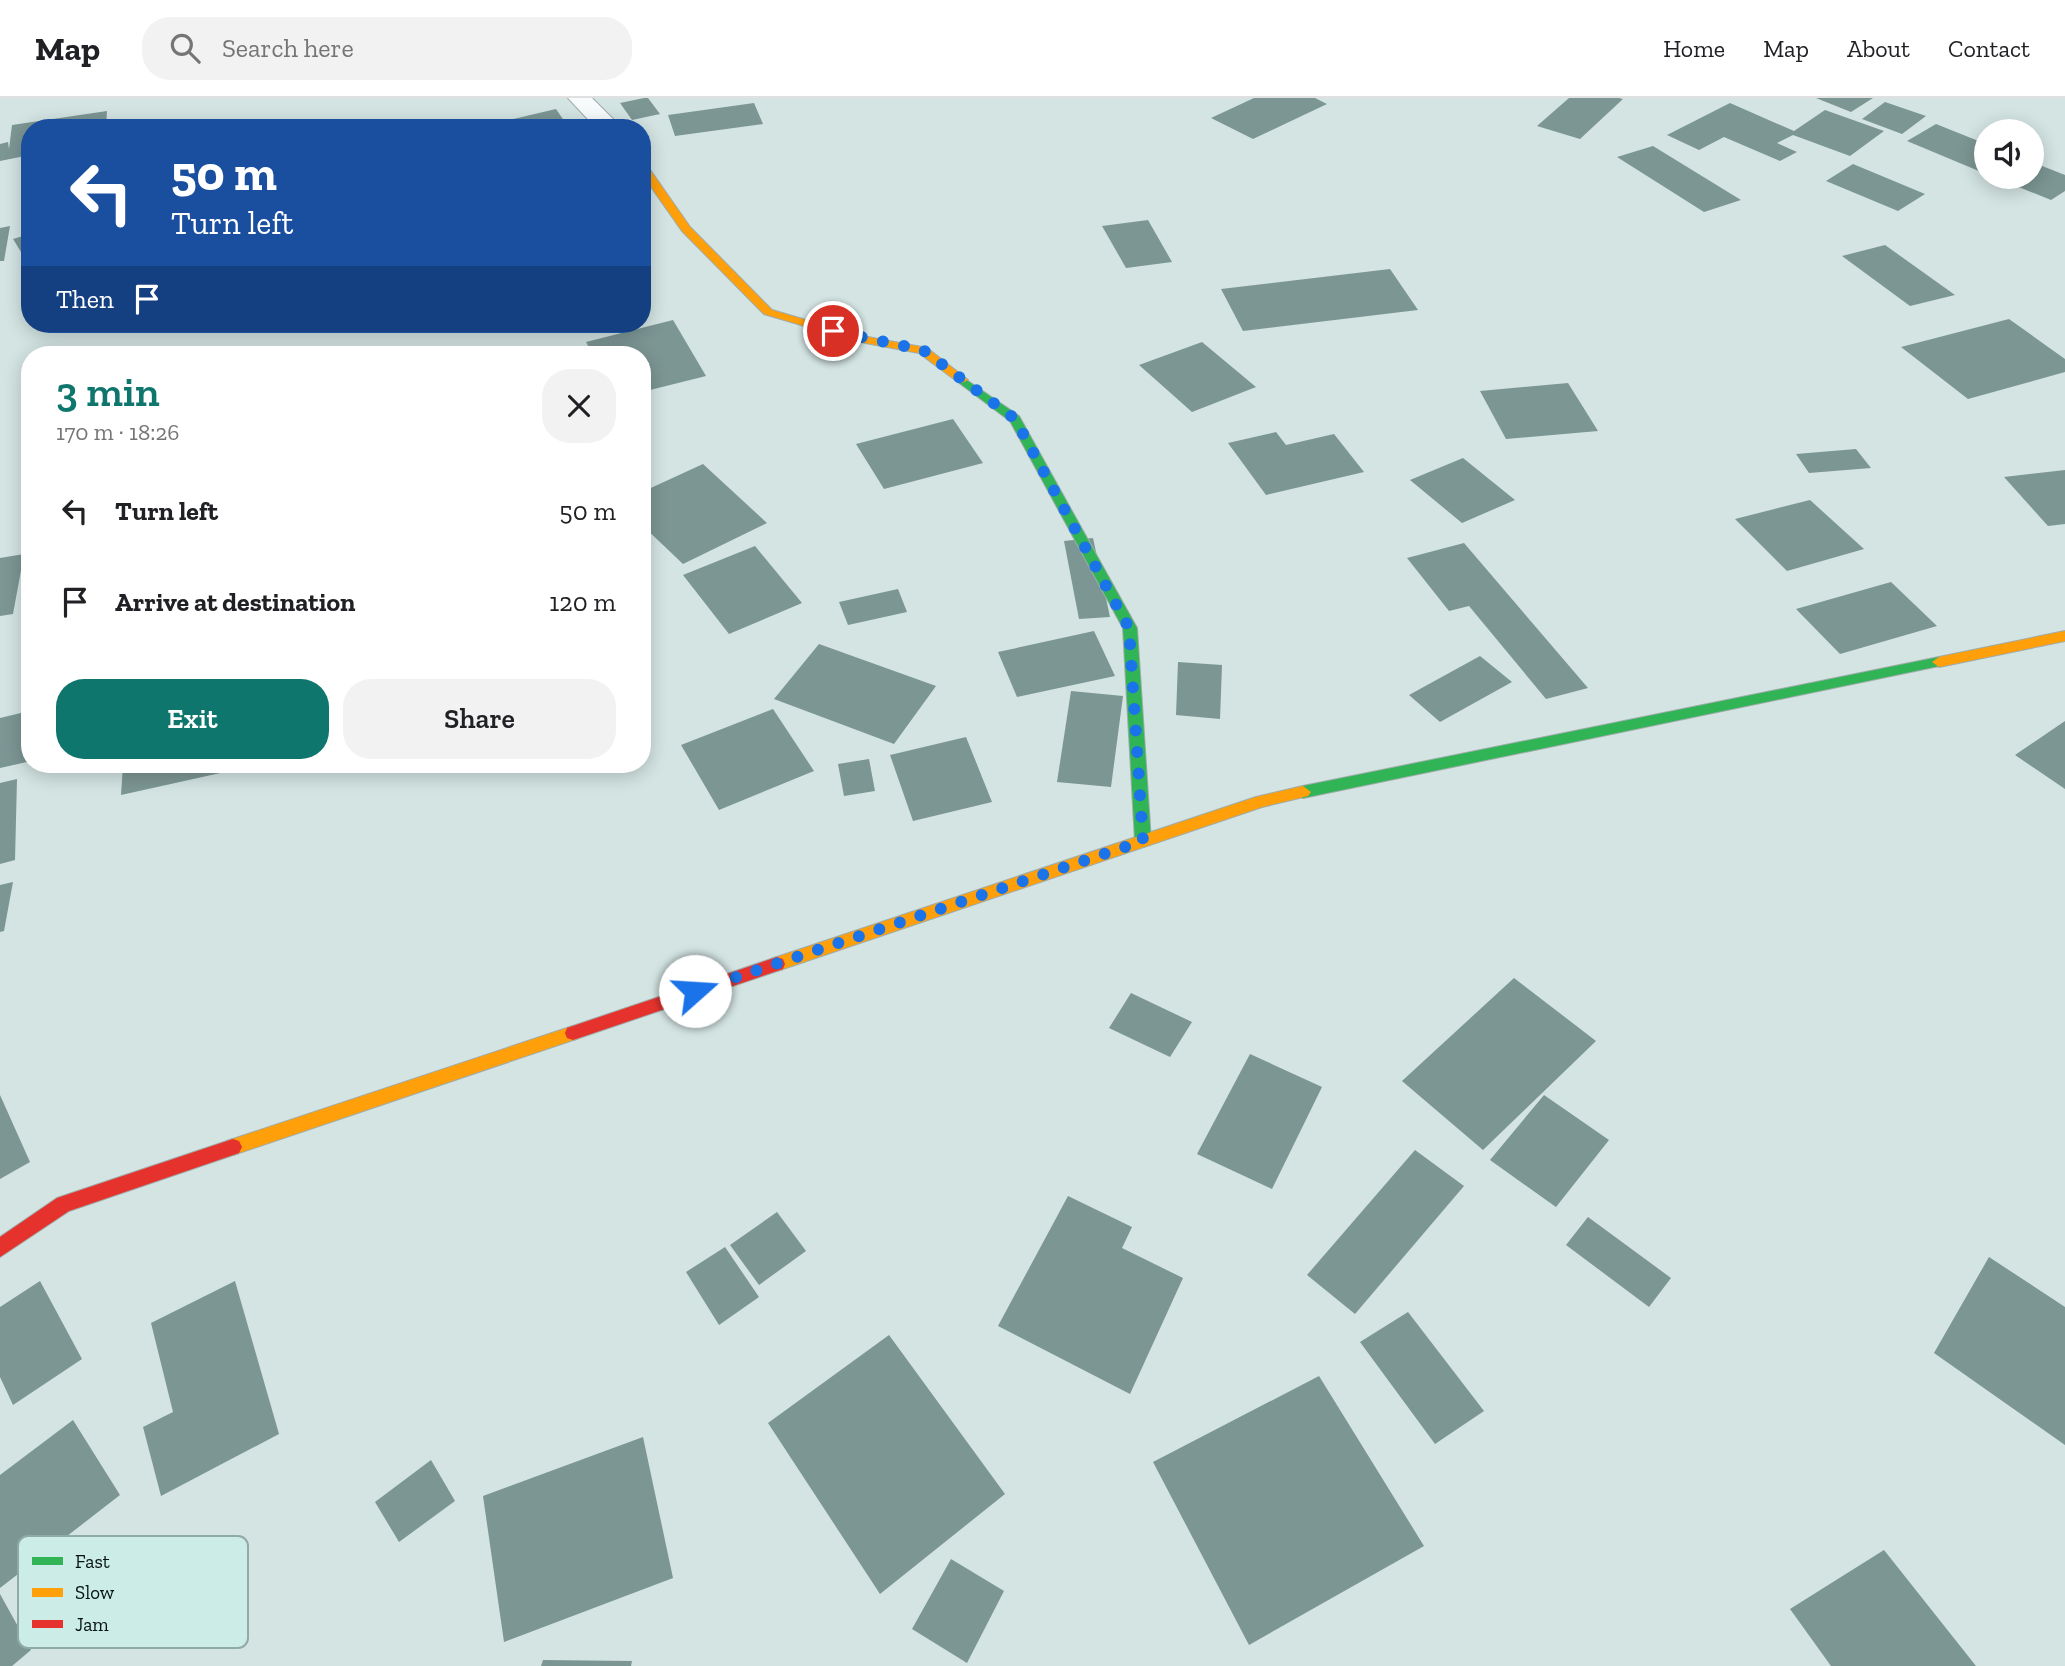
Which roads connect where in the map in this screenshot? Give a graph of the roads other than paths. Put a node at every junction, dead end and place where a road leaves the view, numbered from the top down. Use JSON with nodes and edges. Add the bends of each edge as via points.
{"nodes":[{"id":1,"x":579,"y":98,"type":"edge"},
{"id":2,"x":601,"y":119,"type":"edge"},
{"id":3,"x":651,"y":179,"type":"edge"},
{"id":4,"x":2065,"y":636,"type":"edge"},
{"id":5,"x":1143,"y":841,"type":"junction"},
{"id":6,"x":0,"y":1248,"type":"edge"}],
"edges":[{"from":1,"to":2,"type":"street"},
{"from":3,"to":5,"type":"street","via":[[686,229],[768,312],[855,338],[923,350],[1015,419],[1129,628]]},
{"from":4,"to":5,"type":"street","via":[[1261,802]]},
{"from":5,"to":6,"type":"street","via":[[62,1204]]}]}
